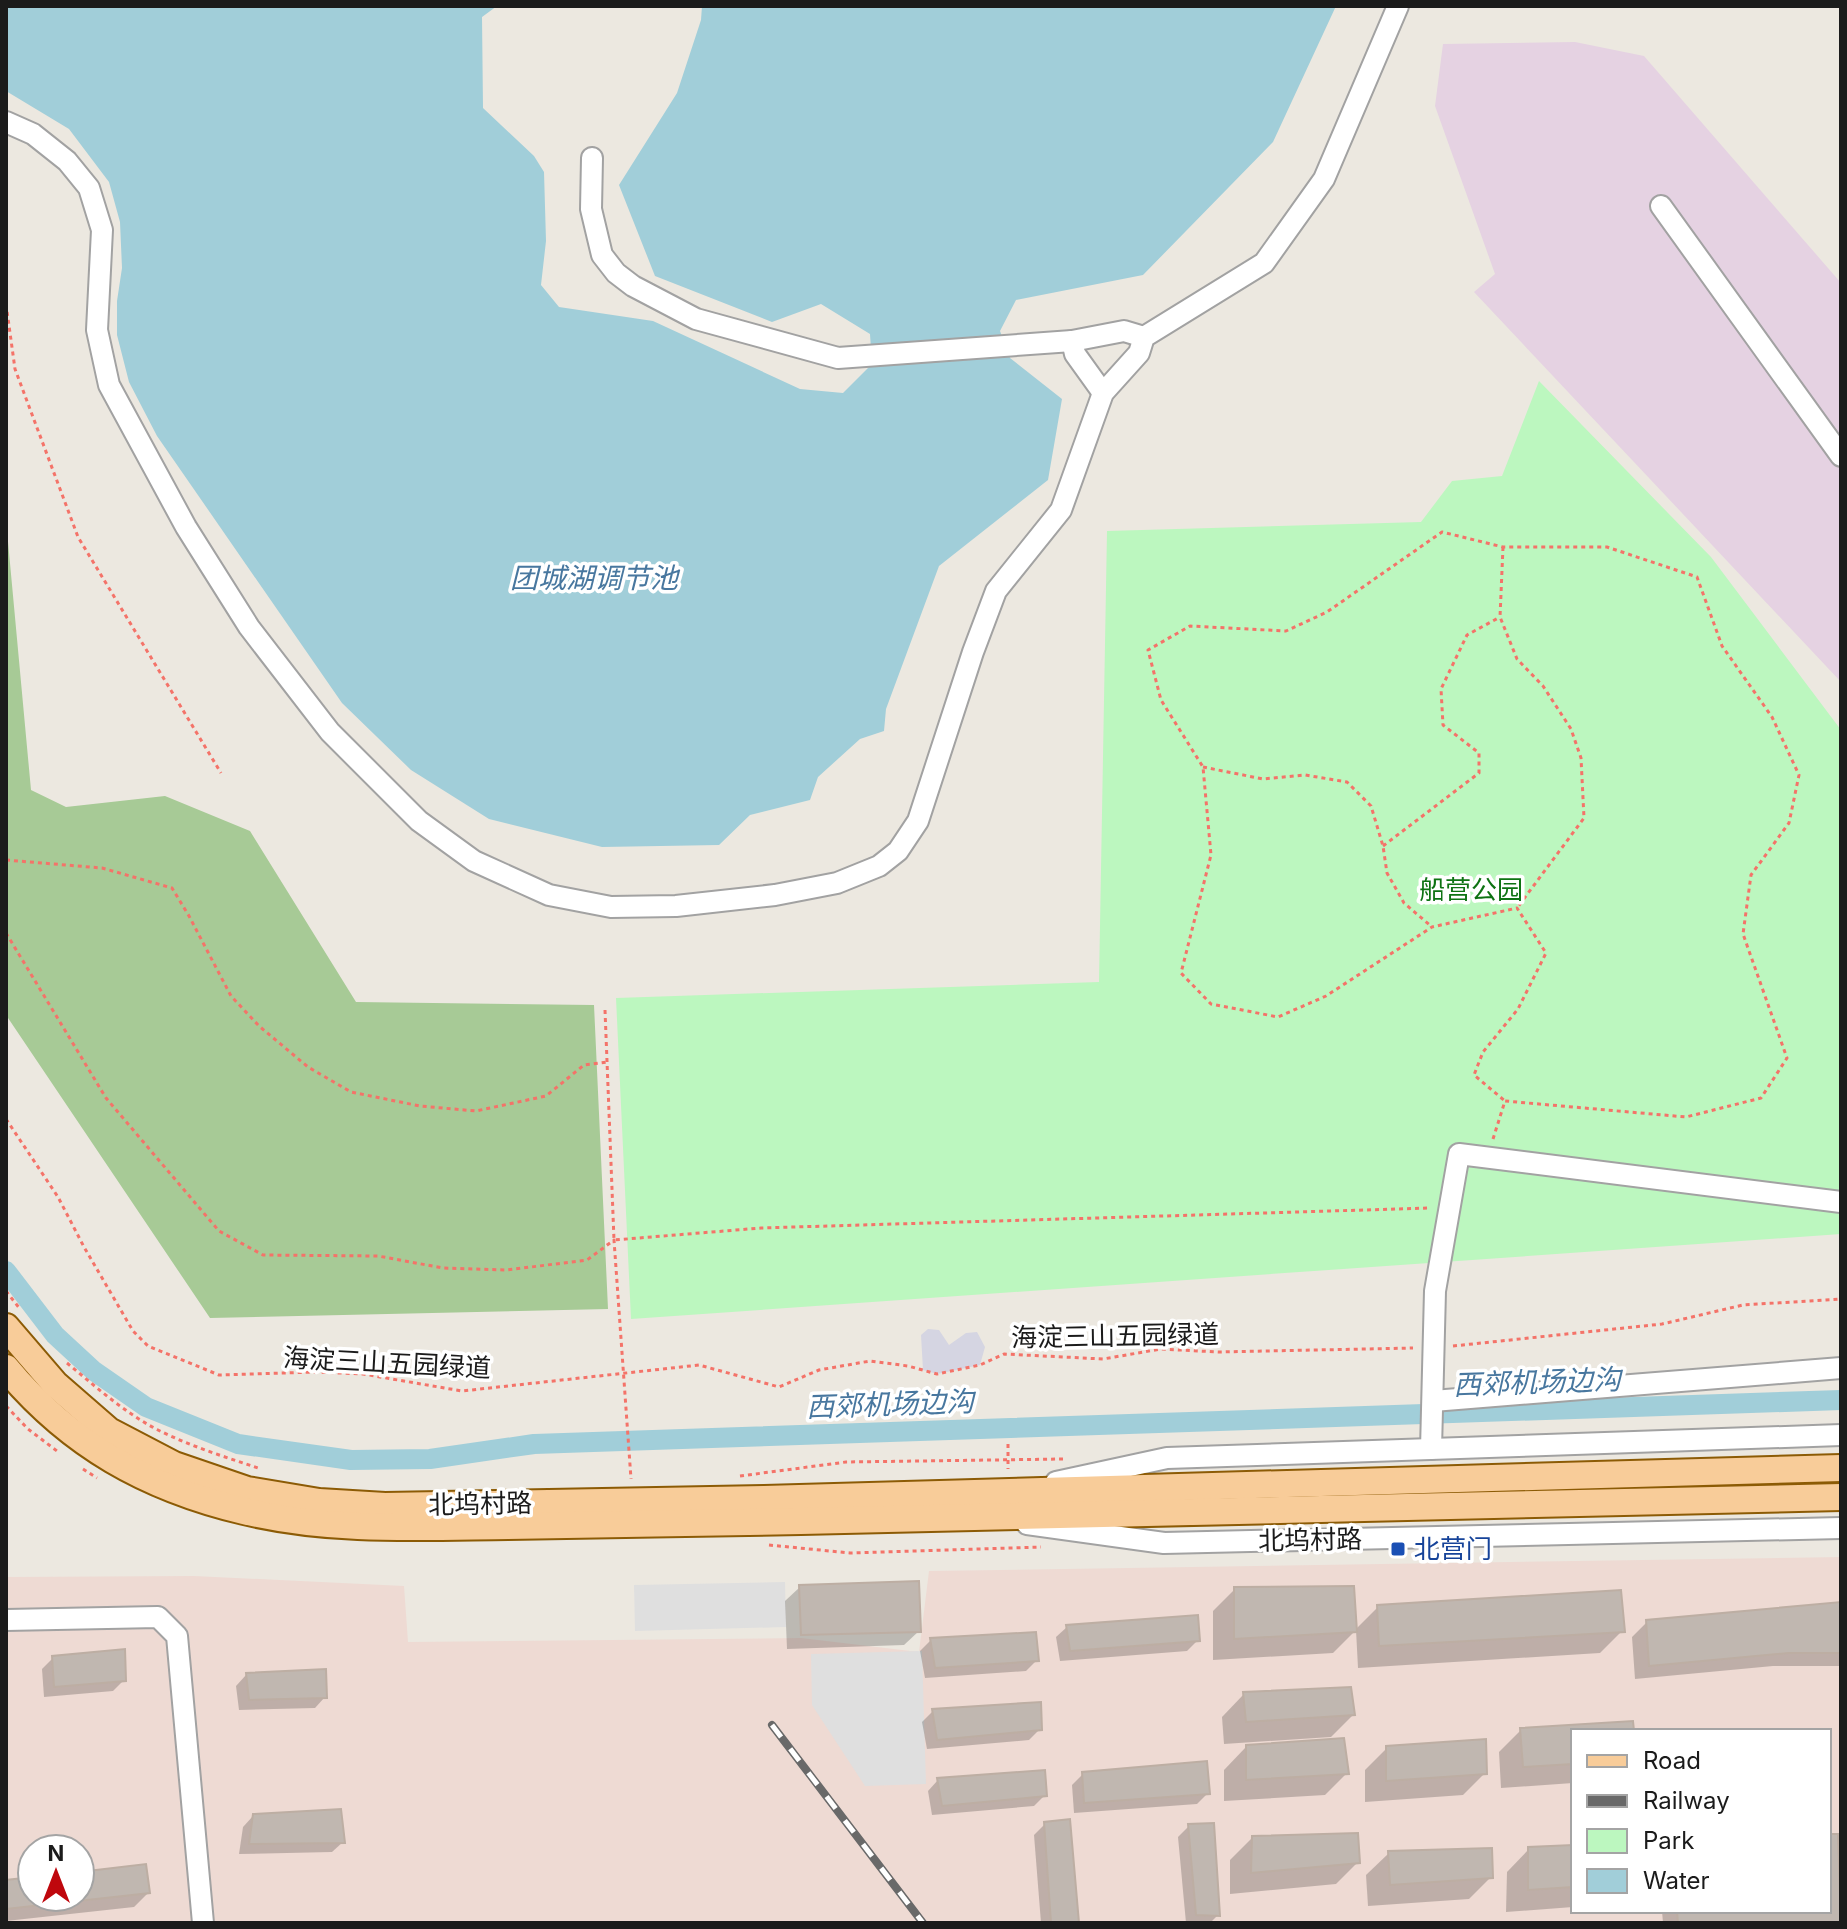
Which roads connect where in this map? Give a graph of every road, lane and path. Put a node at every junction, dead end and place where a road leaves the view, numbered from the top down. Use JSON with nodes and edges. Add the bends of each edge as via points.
{"nodes":[{"id":1,"x":1398,"y":6,"type":"edge"},
{"id":2,"x":6,"y":122,"type":"edge"},
{"id":3,"x":592,"y":158,"type":"dead end"},
{"id":4,"x":1661,"y":206,"type":"dead end"},
{"id":5,"x":6,"y":304,"type":"edge"},
{"id":6,"x":1144,"y":337,"type":"junction"},
{"id":7,"x":1072,"y":341,"type":"junction"},
{"id":8,"x":1103,"y":393,"type":"junction"},
{"id":9,"x":1841,"y":456,"type":"edge"},
{"id":10,"x":1503,"y":547,"type":"junction"},
{"id":11,"x":1500,"y":617,"type":"junction"},
{"id":12,"x":1203,"y":767,"type":"junction"},
{"id":13,"x":221,"y":773,"type":"dead end"},
{"id":14,"x":1383,"y":846,"type":"junction"},
{"id":15,"x":6,"y":860,"type":"edge"},
{"id":16,"x":1517,"y":908,"type":"junction"},
{"id":17,"x":1432,"y":927,"type":"junction"},
{"id":18,"x":6,"y":933,"type":"edge"},
{"id":19,"x":605,"y":1010,"type":"dead end"},
{"id":20,"x":607,"y":1062,"type":"junction"},
{"id":21,"x":1505,"y":1101,"type":"junction"},
{"id":22,"x":6,"y":1119,"type":"edge"},
{"id":23,"x":1487,"y":1158,"type":"junction"},
{"id":24,"x":1841,"y":1202,"type":"edge"},
{"id":25,"x":1449,"y":1208,"type":"junction"},
{"id":26,"x":614,"y":1240,"type":"junction"},
{"id":27,"x":6,"y":1291,"type":"edge"},
{"id":28,"x":1841,"y":1299,"type":"edge"},
{"id":29,"x":14,"y":1319,"type":"edge"},
{"id":30,"x":1434,"y":1348,"type":"junction"},
{"id":31,"x":66,"y":1361,"type":"dead end"},
{"id":32,"x":6,"y":1368,"type":"edge"},
{"id":33,"x":1841,"y":1368,"type":"edge"},
{"id":34,"x":623,"y":1375,"type":"junction"},
{"id":35,"x":1433,"y":1409,"type":"junction"},
{"id":36,"x":1841,"y":1435,"type":"edge"},
{"id":37,"x":1008,"y":1444,"type":"dead end"},
{"id":38,"x":1431,"y":1449,"type":"junction"},
{"id":39,"x":1071,"y":1459,"type":"dead end"},
{"id":40,"x":1008,"y":1460,"type":"junction"},
{"id":41,"x":1841,"y":1468,"type":"edge"},
{"id":42,"x":261,"y":1469,"type":"dead end"},
{"id":43,"x":736,"y":1476,"type":"dead end"},
{"id":44,"x":1009,"y":1481,"type":"junction"},
{"id":45,"x":640,"y":1482,"type":"dead end"},
{"id":46,"x":1841,"y":1497,"type":"edge"},
{"id":47,"x":972,"y":1517,"type":"junction"},
{"id":48,"x":1841,"y":1528,"type":"edge"},
{"id":49,"x":6,"y":1620,"type":"edge"},
{"id":50,"x":203,"y":1923,"type":"edge"}],
"edges":[{"from":1,"to":6,"type":"street","via":[[1324,179],[1264,263]]},
{"from":2,"to":8,"type":"street","via":[[33,134],[67,161],[89,188],[102,230],[97,330],[109,385],[186,527],[249,627],[330,732],[419,821],[474,861],[549,895],[611,907],[775,895],[837,883],[879,866],[898,851],[918,821],[996,591],[1061,510]]},
{"from":3,"to":7,"type":"street","via":[[591,209],[602,255],[633,286],[696,319],[838,358]]},
{"from":4,"to":9,"type":"street"},
{"from":5,"to":13,"type":"path","via":[[15,369],[78,537]]},
{"from":6,"to":7,"type":"street","via":[[1124,331]]},
{"from":6,"to":8,"type":"street","via":[[1139,353]]},
{"from":7,"to":8,"type":"street","via":[[1075,354]]},
{"from":10,"to":11,"type":"path"},
{"from":10,"to":12,"type":"path","via":[[1442,532],[1327,612],[1286,631],[1190,626],[1148,650],[1161,700]]},
{"from":10,"to":21,"type":"path","via":[[1607,547],[1697,577],[1722,646],[1772,717],[1799,775],[1789,823],[1751,875],[1743,934],[1787,1058],[1761,1098],[1686,1117]]},
{"from":11,"to":14,"type":"path","via":[[1467,635],[1441,689],[1443,725],[1479,753],[1479,773]]},
{"from":11,"to":16,"type":"path","via":[[1517,659],[1571,729],[1581,758],[1584,818]]},
{"from":12,"to":14,"type":"path","via":[[1263,779],[1305,775],[1347,782],[1371,806]]},
{"from":12,"to":17,"type":"path","via":[[1211,855],[1181,973],[1211,1004],[1278,1017],[1326,996]]},
{"from":14,"to":17,"type":"path","via":[[1387,873],[1404,903]]},
{"from":15,"to":20,"type":"path","via":[[102,868],[172,888],[231,996],[308,1067],[351,1092],[476,1111],[546,1096],[584,1065]]},
{"from":16,"to":17,"type":"path"},
{"from":16,"to":21,"type":"path","via":[[1546,953],[1518,1009],[1483,1052],[1474,1075]]},
{"from":18,"to":26,"type":"path","via":[[106,1098],[219,1231],[263,1255],[378,1256],[443,1268],[507,1270],[587,1260]]},
{"from":19,"to":20,"type":"path"},
{"from":20,"to":26,"type":"path"},
{"from":21,"to":23,"type":"path"},
{"from":22,"to":34,"type":"path","name":"海淀三山五园绿道","via":[[58,1197],[133,1331],[167,1355],[219,1375],[363,1374],[462,1391]]},
{"from":23,"to":24,"type":"street"},
{"from":23,"to":25,"type":"street","via":[[1459,1154]]},
{"from":25,"to":26,"type":"path","via":[[761,1228]]},
{"from":25,"to":30,"type":"street","via":[[1435,1291]]},
{"from":26,"to":34,"type":"path"},
{"from":27,"to":29,"type":"path"},
{"from":28,"to":30,"type":"path","name":"海淀三山五园绿道","via":[[1743,1305],[1662,1324]]},
{"from":29,"to":44,"type":"main road","name":"北坞村路","via":[[55,1384],[109,1431],[174,1465],[247,1490],[319,1502],[401,1506]]},
{"from":30,"to":34,"type":"path","name":"海淀三山五园绿道","via":[[1161,1349],[1103,1359],[1004,1354],[937,1374],[870,1361],[819,1370],[779,1387],[699,1365]]},
{"from":30,"to":35,"type":"street"},
{"from":31,"to":42,"type":"path","via":[[157,1429]]},
{"from":32,"to":47,"type":"main road","name":"北坞村路","via":[[34,1402],[97,1452],[167,1487],[244,1511],[320,1524],[384,1528]]},
{"from":33,"to":35,"type":"street"},
{"from":34,"to":45,"type":"path","via":[[631,1482]]},
{"from":35,"to":38,"type":"street"},
{"from":36,"to":38,"type":"street","name":"北坞村路"},
{"from":37,"to":40,"type":"path"},
{"from":38,"to":44,"type":"street","name":"北坞村路","via":[[1167,1458]]},
{"from":39,"to":40,"type":"path"},
{"from":40,"to":43,"type":"path","via":[[846,1462]]},
{"from":40,"to":44,"type":"path"},
{"from":41,"to":44,"type":"main road","name":"北坞村路"},
{"from":46,"to":47,"type":"main road","name":"北坞村路"},
{"from":47,"to":48,"type":"street","name":"北坞村路","via":[[1164,1543]]},
{"from":49,"to":50,"type":"street","via":[[158,1617],[177,1636]]}]}
